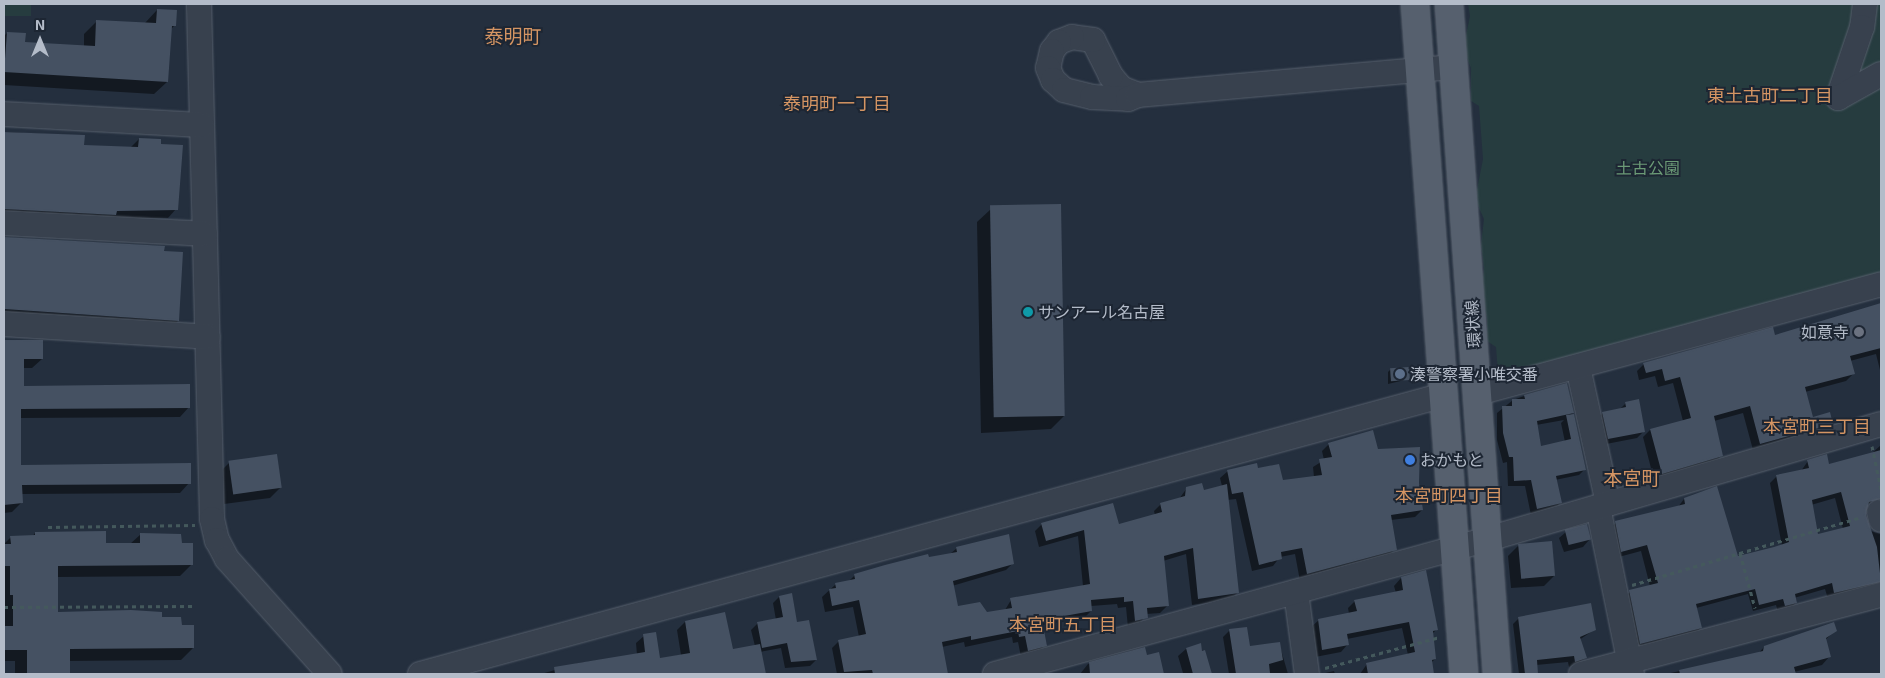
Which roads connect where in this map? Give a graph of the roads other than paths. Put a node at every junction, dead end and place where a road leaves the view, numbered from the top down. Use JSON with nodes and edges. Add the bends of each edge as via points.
{"nodes":[{"id":1,"x":199,"y":4,"type":"edge"},
{"id":2,"x":1415,"y":4,"type":"edge"},
{"id":3,"x":1448,"y":4,"type":"edge"},
{"id":4,"x":1865,"y":4,"type":"edge"},
{"id":5,"x":1875,"y":4,"type":"edge"},
{"id":6,"x":1881,"y":14,"type":"edge"},
{"id":7,"x":1454,"y":68,"type":"junction"},
{"id":8,"x":1420,"y":70,"type":"junction"},
{"id":9,"x":1881,"y":74,"type":"edge"},
{"id":10,"x":1138,"y":95,"type":"dead end"},
{"id":11,"x":4,"y":114,"type":"edge"},
{"id":12,"x":202,"y":125,"type":"junction"},
{"id":13,"x":4,"y":223,"type":"edge"},
{"id":14,"x":205,"y":234,"type":"junction"},
{"id":15,"x":1881,"y":284,"type":"edge"},
{"id":16,"x":4,"y":324,"type":"edge"},
{"id":17,"x":208,"y":337,"type":"junction"},
{"id":18,"x":1578,"y":367,"type":"junction"},
{"id":19,"x":1478,"y":394,"type":"junction"},
{"id":20,"x":1444,"y":395,"type":"junction"},
{"id":21,"x":1874,"y":426,"type":"edge"},
{"id":22,"x":1603,"y":505,"type":"junction"},
{"id":23,"x":1488,"y":539,"type":"junction"},
{"id":24,"x":1455,"y":548,"type":"junction"},
{"id":25,"x":1296,"y":592,"type":"junction"},
{"id":26,"x":1881,"y":595,"type":"edge"},
{"id":27,"x":1055,"y":666,"type":"edge"},
{"id":28,"x":1630,"y":667,"type":"edge"},
{"id":29,"x":1307,"y":673,"type":"edge"},
{"id":30,"x":330,"y":674,"type":"edge"},
{"id":31,"x":420,"y":674,"type":"edge"},
{"id":32,"x":995,"y":674,"type":"edge"},
{"id":33,"x":1464,"y":674,"type":"edge"},
{"id":34,"x":1498,"y":674,"type":"edge"},
{"id":35,"x":1581,"y":674,"type":"edge"}],
"edges":[{"from":1,"to":12,"type":"street"},
{"from":2,"to":8,"type":"main road"},
{"from":3,"to":7,"type":"main road","name":"環状線"},
{"from":4,"to":9,"type":"street","via":[[1862,27],[1838,98]]},
{"from":5,"to":6,"type":"street"},
{"from":7,"to":8,"type":"street"},
{"from":7,"to":19,"type":"main road","name":"環状線"},
{"from":8,"to":10,"type":"street"},
{"from":8,"to":20,"type":"main road"},
{"from":11,"to":12,"type":"street"},
{"from":12,"to":14,"type":"street"},
{"from":13,"to":14,"type":"street"},
{"from":14,"to":17,"type":"street"},
{"from":15,"to":18,"type":"street"},
{"from":16,"to":17,"type":"street"},
{"from":17,"to":30,"type":"street","via":[[213,525],[217,540],[227,559]]},
{"from":18,"to":19,"type":"street"},
{"from":18,"to":22,"type":"street"},
{"from":19,"to":23,"type":"main road","name":"環状線"},
{"from":20,"to":24,"type":"main road"},
{"from":20,"to":31,"type":"street"},
{"from":21,"to":22,"type":"street"},
{"from":22,"to":23,"type":"street"},
{"from":22,"to":28,"type":"street"},
{"from":23,"to":24,"type":"street"},
{"from":23,"to":34,"type":"main road","name":"環状線"},
{"from":24,"to":25,"type":"street"},
{"from":24,"to":33,"type":"main road"},
{"from":25,"to":27,"type":"street"},
{"from":25,"to":29,"type":"street"},
{"from":26,"to":28,"type":"street","via":[[1760,626]]},
{"from":27,"to":32,"type":"street"},
{"from":28,"to":35,"type":"street"}]}
